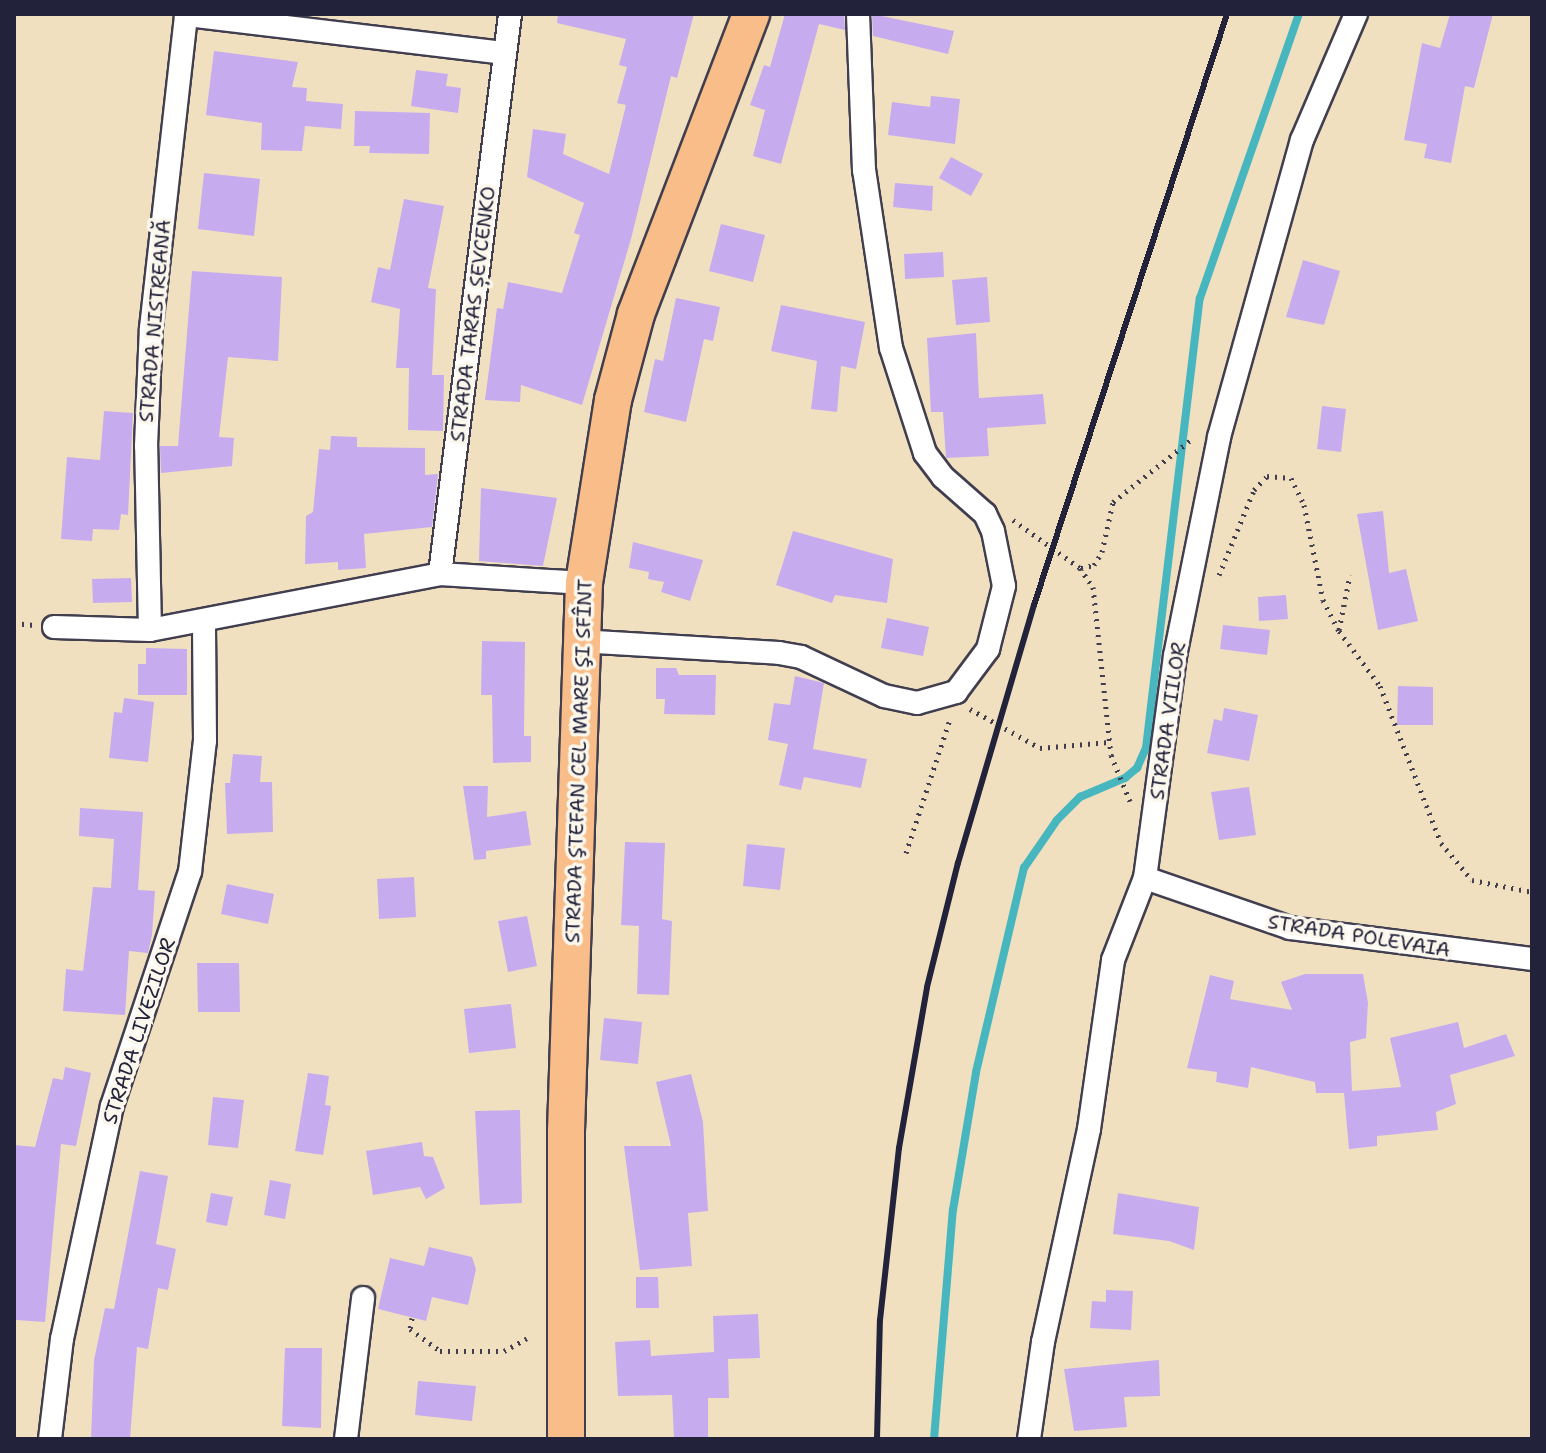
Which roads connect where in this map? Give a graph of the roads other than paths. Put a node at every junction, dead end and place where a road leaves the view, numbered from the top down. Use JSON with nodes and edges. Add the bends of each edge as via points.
{"nodes":[{"id":1,"x":186,"y":14,"type":"edge"},
{"id":2,"x":510,"y":14,"type":"edge"},
{"id":3,"x":751,"y":14,"type":"edge"},
{"id":4,"x":858,"y":14,"type":"edge"},
{"id":5,"x":1356,"y":14,"type":"edge"},
{"id":6,"x":505,"y":53,"type":"junction"},
{"id":7,"x":440,"y":574,"type":"junction"},
{"id":8,"x":584,"y":583,"type":"junction"},
{"id":9,"x":204,"y":621,"type":"junction"},
{"id":10,"x":54,"y":627,"type":"dead end"},
{"id":11,"x":150,"y":630,"type":"junction"},
{"id":12,"x":579,"y":641,"type":"junction"},
{"id":13,"x":1145,"y":878,"type":"junction"},
{"id":14,"x":1532,"y":959,"type":"edge"},
{"id":15,"x":363,"y":1298,"type":"dead end"},
{"id":16,"x":50,"y":1439,"type":"edge"},
{"id":17,"x":346,"y":1439,"type":"edge"},
{"id":18,"x":566,"y":1439,"type":"edge"},
{"id":19,"x":1029,"y":1439,"type":"edge"}],
"edges":[{"from":1,"to":6,"type":"street"},
{"from":1,"to":11,"type":"street","name":"STRADA NISTREANĂ","via":[[150,354]]},
{"from":2,"to":6,"type":"street","name":"STRADA TARAS ȘEVCENKO"},
{"from":3,"to":8,"type":"main road","name":"STRADA ŞTEFAN CEL MARE ŞI SFÎNT","via":[[636,314],[613,400]]},
{"from":4,"to":12,"type":"street","via":[[864,170],[891,348],[925,453],[985,514],[1004,586],[988,649],[965,684],[947,698],[917,703],[884,696],[801,657]]},
{"from":5,"to":13,"type":"street","name":"STRADA VIILOR","via":[[1302,140],[1223,423],[1175,656]]},
{"from":6,"to":7,"type":"street","name":"STRADA TARAS ȘEVCENKO"},
{"from":7,"to":8,"type":"street"},
{"from":7,"to":9,"type":"street"},
{"from":8,"to":12,"type":"main road","name":"STRADA ŞTEFAN CEL MARE ŞI SFÎNT"},
{"from":9,"to":11,"type":"street"},
{"from":9,"to":16,"type":"street","name":"STRADA LIVEZILOR","via":[[205,741],[190,872],[112,1106],[62,1339]]},
{"from":10,"to":11,"type":"street"},
{"from":12,"to":18,"type":"main road","name":"STRADA ŞTEFAN CEL MARE ŞI SFÎNT","via":[[566,1131]]},
{"from":13,"to":14,"type":"street","name":"STRADA POLEVAIA","via":[[1290,928]]},
{"from":13,"to":19,"type":"street","name":"STRADA VIILOR","via":[[1113,960],[1089,1129],[1043,1342]]},
{"from":15,"to":17,"type":"street"}]}
